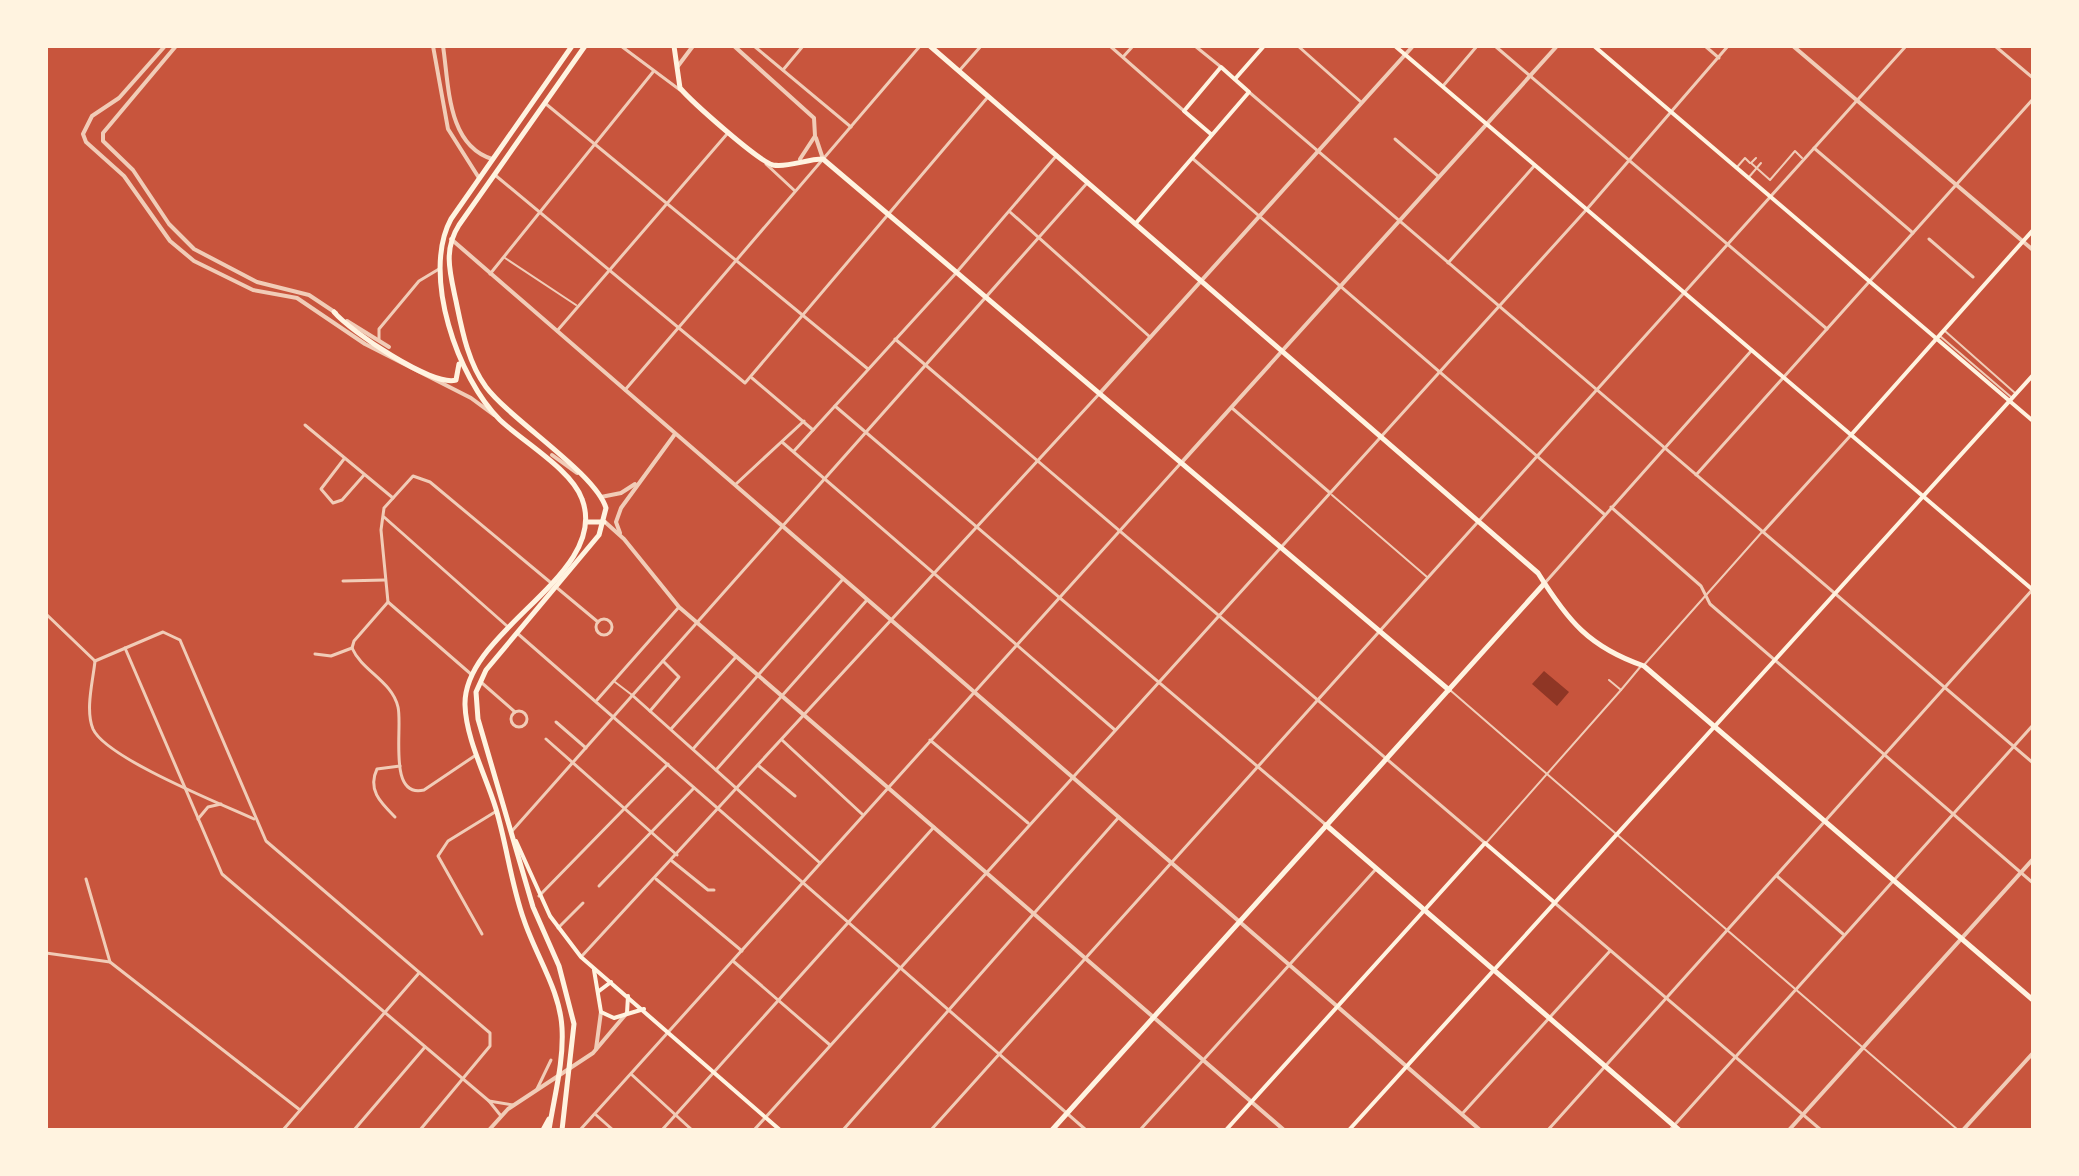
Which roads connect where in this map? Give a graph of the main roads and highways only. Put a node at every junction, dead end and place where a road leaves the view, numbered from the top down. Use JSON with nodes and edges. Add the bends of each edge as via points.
{"nodes":[{"id":1,"x":572,"y":46,"type":"edge"},
{"id":2,"x":585,"y":46,"type":"edge"},
{"id":3,"x":674,"y":46,"type":"edge"},
{"id":4,"x":930,"y":46,"type":"edge"},
{"id":5,"x":1264,"y":46,"type":"edge"},
{"id":6,"x":1395,"y":46,"type":"edge"},
{"id":7,"x":1594,"y":46,"type":"edge"},
{"id":8,"x":1235,"y":79,"type":"junction"},
{"id":9,"x":1212,"y":135,"type":"junction"},
{"id":10,"x":1136,"y":223,"type":"junction"},
{"id":11,"x":2033,"y":230,"type":"edge"},
{"id":12,"x":334,"y":312,"type":"road end"},
{"id":13,"x":1940,"y":335,"type":"junction"},
{"id":14,"x":457,"y":347,"type":"junction"},
{"id":15,"x":2033,"y":375,"type":"edge"},
{"id":16,"x":2012,"y":398,"type":"junction"},
{"id":17,"x":2033,"y":421,"type":"edge"},
{"id":18,"x":1851,"y":435,"type":"junction"},
{"id":19,"x":1922,"y":496,"type":"junction"},
{"id":20,"x":586,"y":522,"type":"junction"},
{"id":21,"x":605,"y":522,"type":"junction"},
{"id":22,"x":1543,"y":585,"type":"junction"},
{"id":23,"x":2033,"y":590,"type":"edge"},
{"id":24,"x":1449,"y":690,"type":"junction"},
{"id":25,"x":1714,"y":726,"type":"junction"},
{"id":26,"x":1326,"y":825,"type":"junction"},
{"id":27,"x":512,"y":831,"type":"junction"},
{"id":28,"x":1555,"y":903,"type":"junction"},
{"id":29,"x":1425,"y":910,"type":"junction"},
{"id":30,"x":594,"y":970,"type":"junction"},
{"id":31,"x":1494,"y":970,"type":"junction"},
{"id":32,"x":611,"y":982,"type":"junction"},
{"id":33,"x":599,"y":991,"type":"junction"},
{"id":34,"x":628,"y":995,"type":"junction"},
{"id":35,"x":2033,"y":1000,"type":"edge"},
{"id":36,"x":644,"y":1009,"type":"junction"},
{"id":37,"x":627,"y":1013,"type":"junction"},
{"id":38,"x":1674,"y":1129,"type":"edge"},
{"id":39,"x":546,"y":1130,"type":"edge"},
{"id":40,"x":562,"y":1130,"type":"edge"},
{"id":41,"x":780,"y":1130,"type":"edge"},
{"id":42,"x":1052,"y":1130,"type":"edge"},
{"id":43,"x":1226,"y":1130,"type":"edge"},
{"id":44,"x":1349,"y":1130,"type":"edge"}],
"edges":[{"from":1,"to":14,"type":"main road","via":[[440,243],[439,269]]},
{"from":2,"to":21,"type":"main road","via":[[451,239],[449,272],[479,377],[601,497]]},
{"from":3,"to":24,"type":"main road","via":[[683,92],[764,161],[782,166],[823,159]]},
{"from":4,"to":10,"type":"main road"},
{"from":5,"to":8,"type":"main road"},
{"from":6,"to":18,"type":"main road"},
{"from":7,"to":13,"type":"main road","via":[[1870,282]]},
{"from":8,"to":9,"type":"main road","via":[[1249,92]]},
{"from":8,"to":9,"type":"main road","via":[[1221,67],[1184,111]]},
{"from":9,"to":10,"type":"main road"},
{"from":10,"to":22,"type":"main road","via":[[1538,573]]},
{"from":11,"to":13,"type":"main road"},
{"from":12,"to":14,"type":"main road","via":[[360,337],[446,381],[456,380],[459,372]]},
{"from":13,"to":16,"type":"main road"},
{"from":13,"to":18,"type":"main road"},
{"from":14,"to":20,"type":"main road","via":[[474,388],[499,419],[577,489]]},
{"from":15,"to":16,"type":"main road"},
{"from":16,"to":17,"type":"main road"},
{"from":16,"to":19,"type":"main road"},
{"from":18,"to":19,"type":"main road"},
{"from":19,"to":23,"type":"main road"},
{"from":19,"to":25,"type":"main road"},
{"from":20,"to":21,"type":"main road"},
{"from":20,"to":39,"type":"main road","via":[[579,548],[472,675],[465,709],[520,909],[559,1007],[562,1046]]},
{"from":21,"to":27,"type":"main road","via":[[479,681],[476,712]]},
{"from":22,"to":24,"type":"main road"},
{"from":22,"to":25,"type":"main road","via":[[1562,612],[1605,651],[1642,665]]},
{"from":24,"to":26,"type":"main road"},
{"from":25,"to":28,"type":"main road"},
{"from":25,"to":35,"type":"main road"},
{"from":26,"to":29,"type":"main road"},
{"from":26,"to":42,"type":"main road"},
{"from":27,"to":30,"type":"main road","via":[[539,896]]},
{"from":27,"to":40,"type":"main road","via":[[574,1024]]},
{"from":28,"to":29,"type":"main road","via":[[1485,843]]},
{"from":28,"to":31,"type":"main road"},
{"from":29,"to":31,"type":"main road"},
{"from":29,"to":43,"type":"main road"},
{"from":30,"to":32,"type":"main road"},
{"from":30,"to":33,"type":"main road"},
{"from":31,"to":38,"type":"main road"},
{"from":31,"to":44,"type":"main road"},
{"from":32,"to":33,"type":"main road"},
{"from":32,"to":34,"type":"main road"},
{"from":33,"to":37,"type":"main road","via":[[601,1012],[614,1018]]},
{"from":34,"to":36,"type":"main road"},
{"from":34,"to":37,"type":"main road"},
{"from":36,"to":37,"type":"main road"},
{"from":36,"to":41,"type":"main road"}]}
